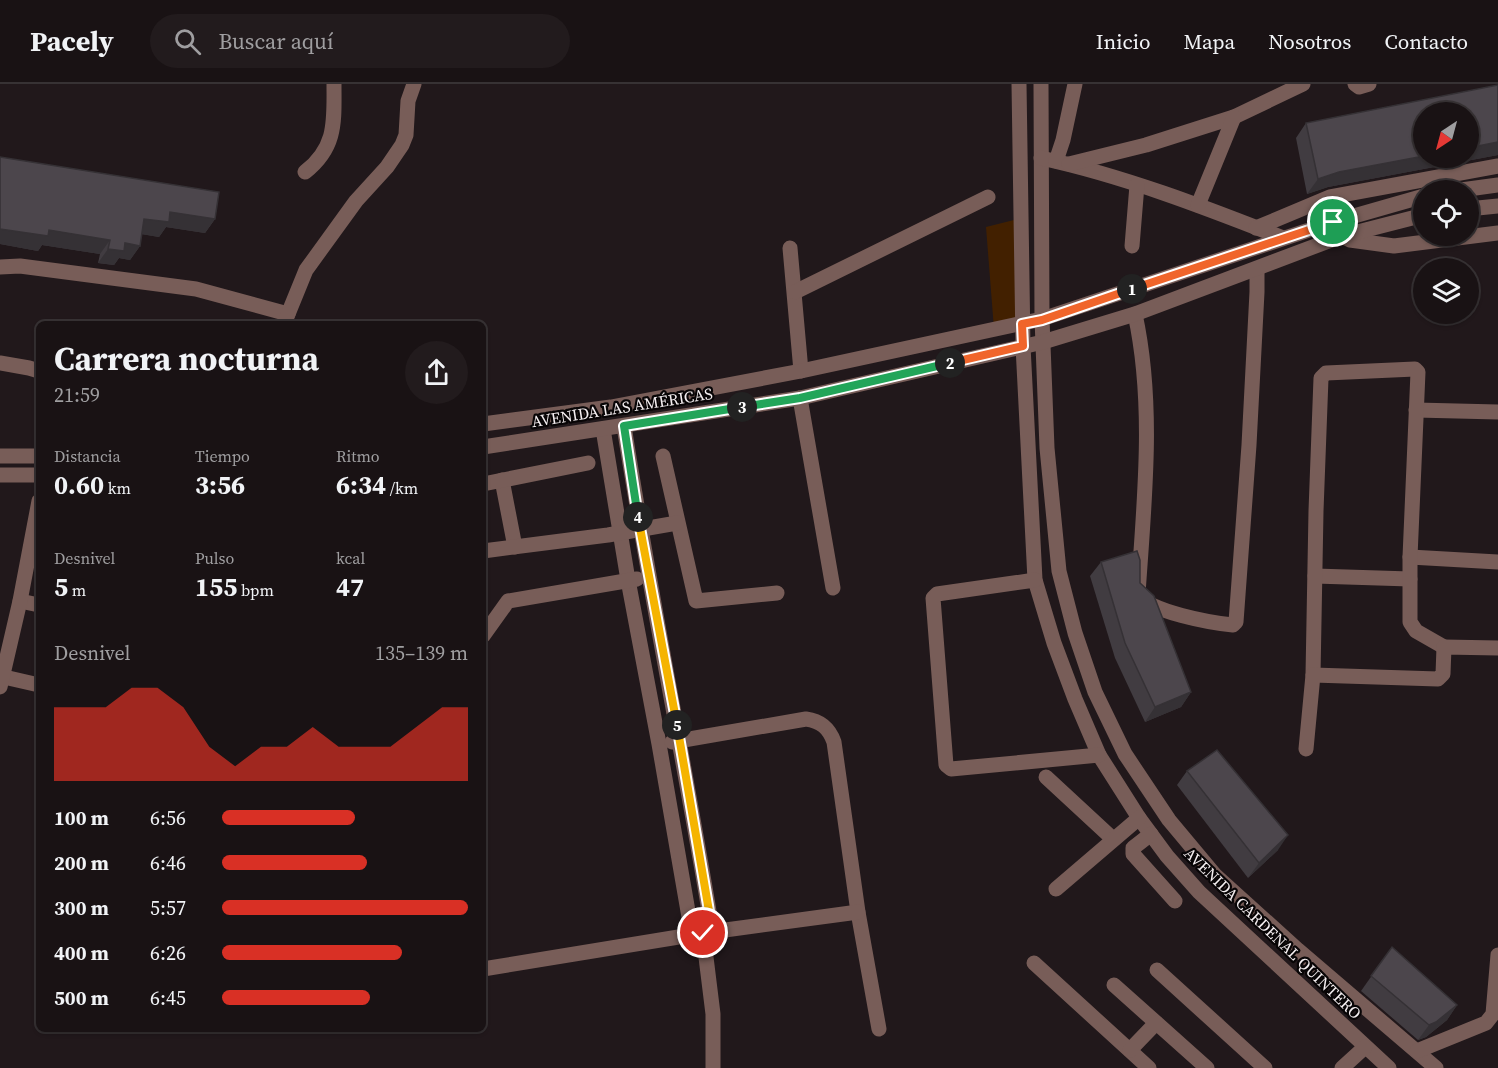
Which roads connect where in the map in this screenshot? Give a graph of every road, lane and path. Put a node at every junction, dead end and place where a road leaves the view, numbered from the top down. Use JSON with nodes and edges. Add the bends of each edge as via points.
{"nodes":[{"id":1,"x":334,"y":84,"type":"edge"},
{"id":2,"x":414,"y":84,"type":"edge"},
{"id":3,"x":1019,"y":84,"type":"edge"},
{"id":4,"x":1041,"y":84,"type":"edge"},
{"id":5,"x":1075,"y":84,"type":"edge"},
{"id":6,"x":1303,"y":84,"type":"edge"},
{"id":7,"x":1355,"y":84,"type":"edge"},
{"id":8,"x":1369,"y":84,"type":"edge"},
{"id":9,"x":1234,"y":117,"type":"junction"},
{"id":10,"x":1054,"y":161,"type":"junction"},
{"id":11,"x":1498,"y":166,"type":"edge"},
{"id":12,"x":305,"y":172,"type":"dead end"},
{"id":13,"x":1137,"y":184,"type":"junction"},
{"id":14,"x":1498,"y":185,"type":"edge"},
{"id":15,"x":1479,"y":188,"type":"edge"},
{"id":16,"x":988,"y":197,"type":"dead end"},
{"id":17,"x":1413,"y":199,"type":"edge"},
{"id":18,"x":1198,"y":205,"type":"junction"},
{"id":19,"x":1498,"y":206,"type":"edge"},
{"id":20,"x":1479,"y":208,"type":"edge"},
{"id":21,"x":1413,"y":218,"type":"edge"},
{"id":22,"x":1256,"y":228,"type":"junction"},
{"id":23,"x":1498,"y":233,"type":"edge"},
{"id":24,"x":1342,"y":236,"type":"junction"},
{"id":25,"x":1283,"y":238,"type":"junction"},
{"id":26,"x":1132,"y":246,"type":"dead end"},
{"id":27,"x":790,"y":248,"type":"dead end"},
{"id":28,"x":0,"y":267,"type":"edge"},
{"id":29,"x":1257,"y":269,"type":"junction"},
{"id":30,"x":795,"y":292,"type":"junction"},
{"id":31,"x":1135,"y":314,"type":"junction"},
{"id":32,"x":286,"y":319,"type":"edge"},
{"id":33,"x":1042,"y":320,"type":"junction"},
{"id":34,"x":1022,"y":324,"type":"junction"},
{"id":35,"x":1043,"y":342,"type":"junction"},
{"id":36,"x":1023,"y":346,"type":"junction"},
{"id":37,"x":0,"y":363,"type":"edge"},
{"id":38,"x":36,"y":370,"type":"edge"},
{"id":39,"x":801,"y":371,"type":"junction"},
{"id":40,"x":800,"y":398,"type":"junction"},
{"id":41,"x":1416,"y":410,"type":"junction"},
{"id":42,"x":1498,"y":412,"type":"edge"},
{"id":43,"x":486,"y":424,"type":"edge"},
{"id":44,"x":624,"y":426,"type":"junction"},
{"id":45,"x":603,"y":429,"type":"junction"},
{"id":46,"x":486,"y":447,"type":"edge"},
{"id":47,"x":0,"y":456,"type":"edge"},
{"id":48,"x":36,"y":456,"type":"edge"},
{"id":49,"x":663,"y":456,"type":"dead end"},
{"id":50,"x":588,"y":463,"type":"dead end"},
{"id":51,"x":0,"y":475,"type":"edge"},
{"id":52,"x":36,"y":475,"type":"edge"},
{"id":53,"x":502,"y":480,"type":"junction"},
{"id":54,"x":486,"y":483,"type":"edge"},
{"id":55,"x":36,"y":517,"type":"edge"},
{"id":56,"x":677,"y":523,"type":"junction"},
{"id":57,"x":640,"y":528,"type":"junction"},
{"id":58,"x":621,"y":531,"type":"junction"},
{"id":59,"x":515,"y":547,"type":"junction"},
{"id":60,"x":486,"y":551,"type":"edge"},
{"id":61,"x":1410,"y":557,"type":"junction"},
{"id":62,"x":1498,"y":562,"type":"edge"},
{"id":63,"x":1316,"y":576,"type":"junction"},
{"id":64,"x":649,"y":577,"type":"junction"},
{"id":65,"x":1410,"y":579,"type":"junction"},
{"id":66,"x":628,"y":580,"type":"junction"},
{"id":67,"x":1035,"y":580,"type":"junction"},
{"id":68,"x":833,"y":588,"type":"dead end"},
{"id":69,"x":777,"y":593,"type":"dead end"},
{"id":70,"x":20,"y":601,"type":"junction"},
{"id":71,"x":36,"y":604,"type":"edge"},
{"id":72,"x":486,"y":632,"type":"edge"},
{"id":73,"x":1444,"y":647,"type":"junction"},
{"id":74,"x":1498,"y":648,"type":"edge"},
{"id":75,"x":1313,"y":675,"type":"junction"},
{"id":76,"x":1,"y":679,"type":"edge"},
{"id":77,"x":36,"y":685,"type":"edge"},
{"id":78,"x":680,"y":740,"type":"junction"},
{"id":79,"x":660,"y":744,"type":"junction"},
{"id":80,"x":1306,"y":748,"type":"dead end"},
{"id":81,"x":1099,"y":755,"type":"junction"},
{"id":82,"x":1046,"y":777,"type":"dead end"},
{"id":83,"x":1139,"y":818,"type":"junction"},
{"id":84,"x":1151,"y":834,"type":"junction"},
{"id":85,"x":1113,"y":839,"type":"junction"},
{"id":86,"x":1056,"y":889,"type":"dead end"},
{"id":87,"x":1175,"y":901,"type":"dead end"},
{"id":88,"x":858,"y":912,"type":"junction"},
{"id":89,"x":703,"y":933,"type":"junction"},
{"id":90,"x":1498,"y":955,"type":"edge"},
{"id":91,"x":1034,"y":963,"type":"dead end"},
{"id":92,"x":486,"y":969,"type":"edge"},
{"id":93,"x":1157,"y":970,"type":"dead end"},
{"id":94,"x":1114,"y":985,"type":"dead end"},
{"id":95,"x":1156,"y":1023,"type":"junction"},
{"id":96,"x":879,"y":1029,"type":"dead end"},
{"id":97,"x":1365,"y":1047,"type":"junction"},
{"id":98,"x":1130,"y":1050,"type":"junction"},
{"id":99,"x":1417,"y":1051,"type":"junction"},
{"id":100,"x":1379,"y":1065,"type":"edge"},
{"id":101,"x":712,"y":1068,"type":"edge"},
{"id":102,"x":1149,"y":1068,"type":"edge"},
{"id":103,"x":1207,"y":1068,"type":"edge"},
{"id":104,"x":1265,"y":1068,"type":"edge"},
{"id":105,"x":1342,"y":1068,"type":"edge"},
{"id":106,"x":1436,"y":1068,"type":"edge"}],
"edges":[{"from":1,"to":12,"type":"street","via":[[332,132],[325,153]]},
{"from":2,"to":32,"type":"street","via":[[402,145],[306,270]]},
{"from":3,"to":34,"type":"street","name":"AVENIDA CARDENAL QUINTERO"},
{"from":4,"to":10,"type":"street"},
{"from":5,"to":10,"type":"street","via":[[1063,140]]},
{"from":6,"to":9,"type":"street"},
{"from":7,"to":8,"type":"street"},
{"from":9,"to":10,"type":"street","via":[[1146,145]]},
{"from":9,"to":18,"type":"street"},
{"from":10,"to":13,"type":"street"},
{"from":10,"to":33,"type":"street"},
{"from":11,"to":22,"type":"street","via":[[1330,197]]},
{"from":13,"to":18,"type":"street"},
{"from":13,"to":26,"type":"street"},
{"from":14,"to":15,"type":"street"},
{"from":16,"to":30,"type":"street"},
{"from":17,"to":25,"type":"street","name":"AVENIDA LAS AMÉRICAS"},
{"from":18,"to":22,"type":"street"},
{"from":19,"to":20,"type":"street"},
{"from":21,"to":24,"type":"street","name":"AVENIDA LAS AMÉRICAS"},
{"from":22,"to":25,"type":"street"},
{"from":23,"to":24,"type":"street","via":[[1394,246]]},
{"from":24,"to":29,"type":"street","name":"AVENIDA LAS AMÉRICAS"},
{"from":25,"to":33,"type":"street","name":"AVENIDA LAS AMÉRICAS"},
{"from":27,"to":30,"type":"street"},
{"from":28,"to":32,"type":"street","via":[[20,266],[196,289]]},
{"from":29,"to":31,"type":"street","name":"AVENIDA LAS AMÉRICAS"},
{"from":29,"to":31,"type":"street","via":[[1249,445],[1233,625],[1186,617],[1140,599],[1138,594],[1147,427]]},
{"from":30,"to":39,"type":"street"},
{"from":31,"to":35,"type":"street","name":"AVENIDA LAS AMÉRICAS"},
{"from":33,"to":34,"type":"street","name":"AVENIDA LAS AMÉRICAS"},
{"from":33,"to":35,"type":"street","name":"AVENIDA CARDENAL QUINTERO"},
{"from":34,"to":36,"type":"street","name":"AVENIDA CARDENAL QUINTERO"},
{"from":34,"to":39,"type":"street","name":"AVENIDA LAS AMÉRICAS"},
{"from":35,"to":36,"type":"street","name":"AVENIDA LAS AMÉRICAS"},
{"from":35,"to":99,"type":"street","name":"AVENIDA CARDENAL QUINTERO","via":[[1047,448],[1059,572],[1095,692],[1125,754],[1169,819],[1215,875]]},
{"from":36,"to":40,"type":"street","name":"AVENIDA LAS AMÉRICAS"},
{"from":36,"to":67,"type":"street","name":"AVENIDA CARDENAL QUINTERO"},
{"from":37,"to":38,"type":"street"},
{"from":39,"to":43,"type":"street","name":"AVENIDA LAS AMÉRICAS","via":[[611,407]]},
{"from":40,"to":44,"type":"street","name":"AVENIDA LAS AMÉRICAS"},
{"from":40,"to":68,"type":"street"},
{"from":41,"to":42,"type":"street"},
{"from":41,"to":61,"type":"street"},
{"from":41,"to":63,"type":"street","via":[[1415,369],[1326,373],[1321,378]]},
{"from":44,"to":45,"type":"street","name":"AVENIDA LAS AMÉRICAS"},
{"from":44,"to":57,"type":"street"},
{"from":45,"to":46,"type":"street","name":"AVENIDA LAS AMÉRICAS"},
{"from":45,"to":58,"type":"street"},
{"from":47,"to":48,"type":"street"},
{"from":49,"to":56,"type":"street"},
{"from":50,"to":53,"type":"street"},
{"from":51,"to":52,"type":"street"},
{"from":53,"to":54,"type":"street"},
{"from":53,"to":59,"type":"street"},
{"from":55,"to":70,"type":"street"},
{"from":56,"to":57,"type":"street"},
{"from":56,"to":69,"type":"street","via":[[696,601]]},
{"from":57,"to":58,"type":"street"},
{"from":57,"to":64,"type":"street"},
{"from":58,"to":59,"type":"street"},
{"from":58,"to":66,"type":"street"},
{"from":59,"to":60,"type":"street"},
{"from":61,"to":62,"type":"street"},
{"from":61,"to":65,"type":"street"},
{"from":63,"to":65,"type":"street"},
{"from":63,"to":75,"type":"street"},
{"from":64,"to":66,"type":"street"},
{"from":64,"to":78,"type":"street"},
{"from":65,"to":73,"type":"street","via":[[1412,627]]},
{"from":66,"to":72,"type":"street","via":[[507,602]]},
{"from":66,"to":79,"type":"street"},
{"from":67,"to":81,"type":"street","name":"AVENIDA CARDENAL QUINTERO"},
{"from":67,"to":81,"type":"street","via":[[937,594],[933,598],[946,765],[951,769]]},
{"from":70,"to":71,"type":"street"},
{"from":70,"to":76,"type":"street"},
{"from":73,"to":74,"type":"street"},
{"from":73,"to":75,"type":"street","via":[[1443,674],[1438,679]]},
{"from":75,"to":80,"type":"street"},
{"from":76,"to":77,"type":"street"},
{"from":78,"to":79,"type":"street"},
{"from":78,"to":88,"type":"street","via":[[806,719],[827,728],[834,742]]},
{"from":78,"to":89,"type":"street","via":[[709,911]]},
{"from":79,"to":89,"type":"street","via":[[689,917]]},
{"from":81,"to":83,"type":"street","name":"AVENIDA CARDENAL QUINTERO"},
{"from":82,"to":85,"type":"street"},
{"from":83,"to":84,"type":"street","name":"AVENIDA CARDENAL QUINTERO"},
{"from":83,"to":85,"type":"street"},
{"from":84,"to":87,"type":"street","via":[[1133,848],[1133,855]]},
{"from":84,"to":97,"type":"street","name":"AVENIDA CARDENAL QUINTERO","via":[[1199,892]]},
{"from":85,"to":86,"type":"street"},
{"from":88,"to":89,"type":"street"},
{"from":88,"to":96,"type":"street"},
{"from":89,"to":92,"type":"street"},
{"from":89,"to":101,"type":"street","via":[[712,1014]]},
{"from":90,"to":99,"type":"street","via":[[1492,1014],[1486,1023]]},
{"from":91,"to":98,"type":"street"},
{"from":93,"to":104,"type":"street"},
{"from":94,"to":95,"type":"street"},
{"from":95,"to":98,"type":"street"},
{"from":95,"to":103,"type":"street"},
{"from":97,"to":100,"type":"street","name":"AVENIDA CARDENAL QUINTERO"},
{"from":97,"to":105,"type":"street"},
{"from":98,"to":102,"type":"street"},
{"from":99,"to":106,"type":"street","name":"AVENIDA CARDENAL QUINTERO"}]}
